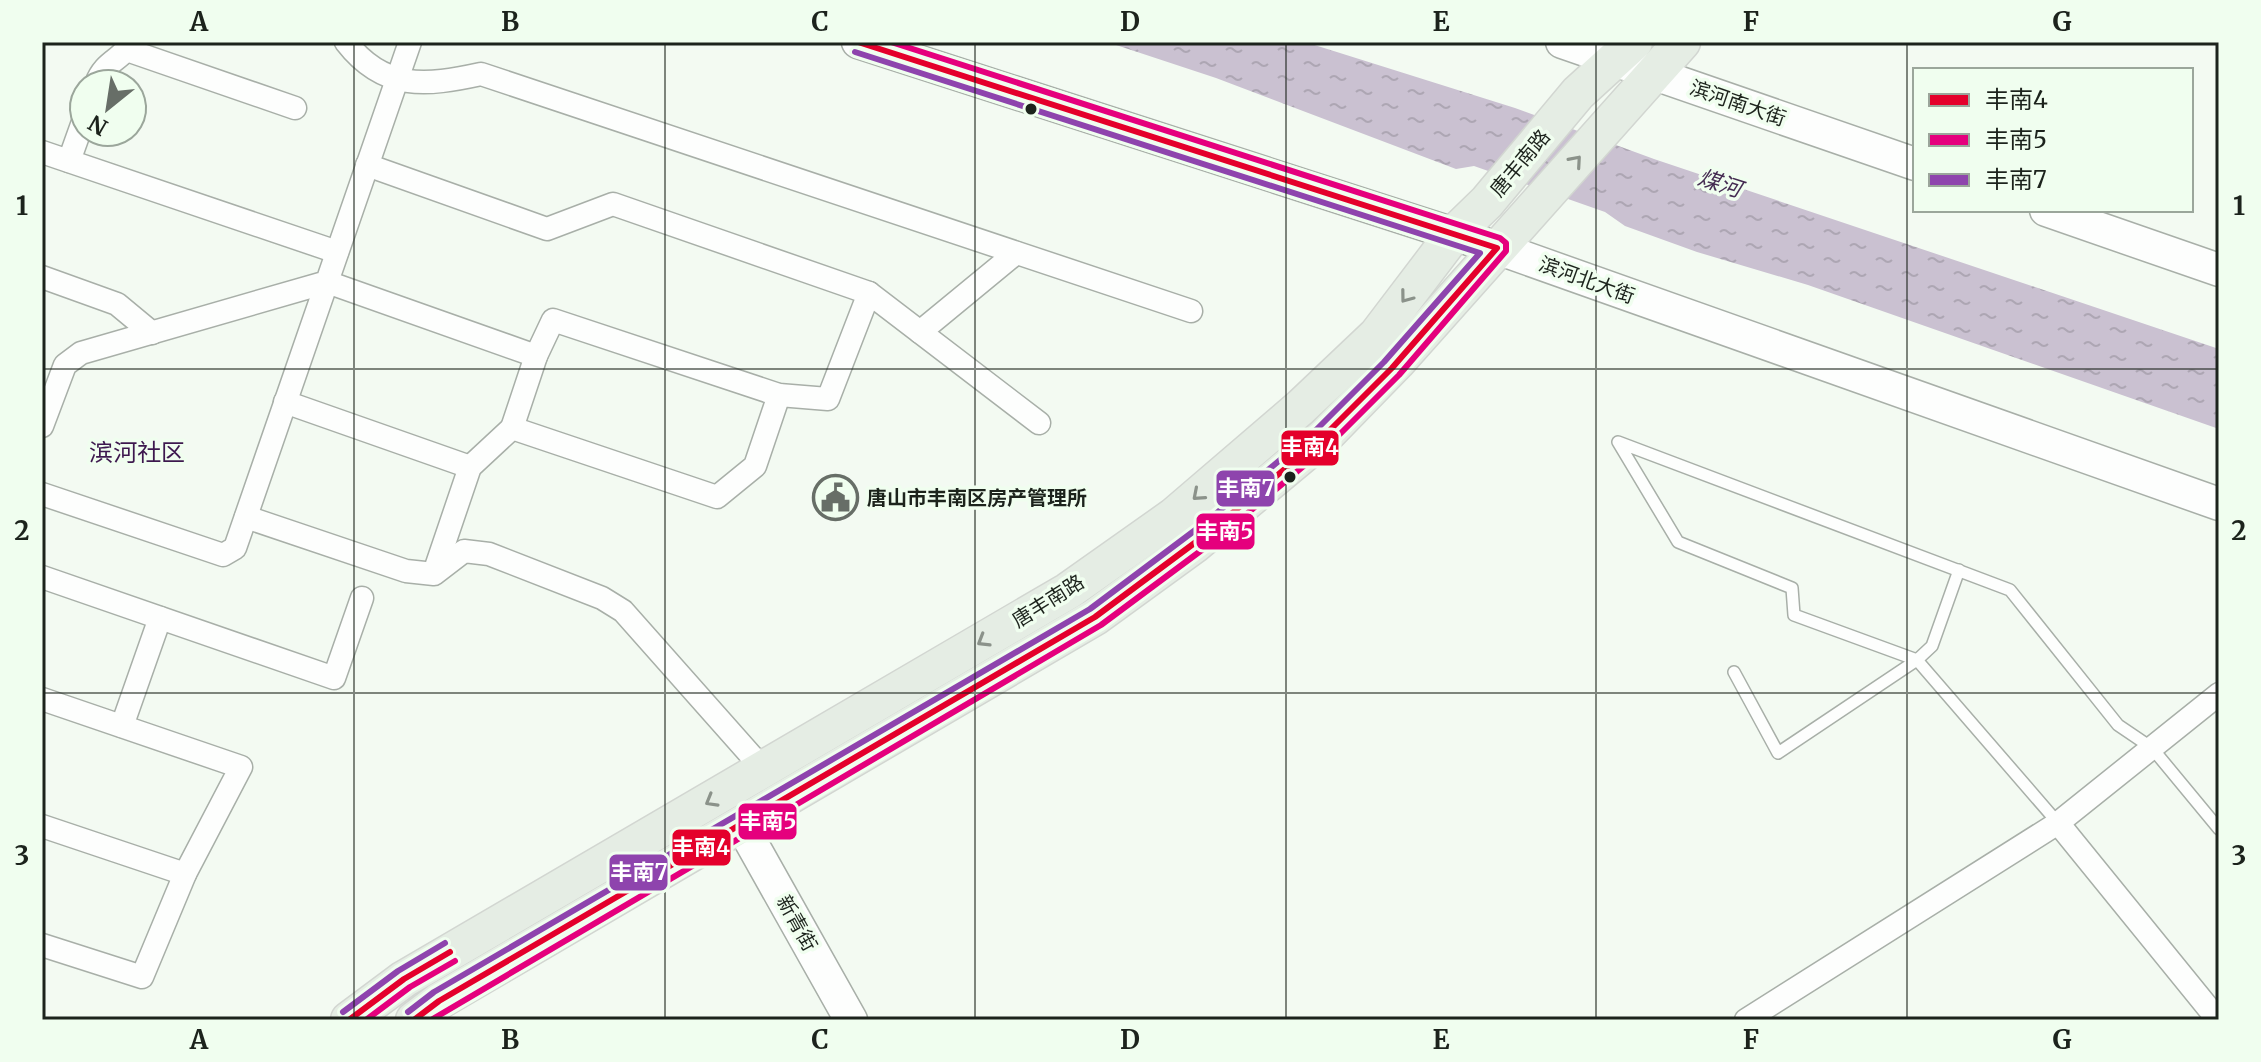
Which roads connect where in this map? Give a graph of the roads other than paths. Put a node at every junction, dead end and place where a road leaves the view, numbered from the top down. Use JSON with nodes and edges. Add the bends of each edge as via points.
{"nodes":[{"id":1,"x":346,"y":42,"type":"edge"},
{"id":2,"x":410,"y":42,"type":"edge"},
{"id":3,"x":858,"y":42,"type":"edge"},
{"id":4,"x":1562,"y":42,"type":"edge"},
{"id":5,"x":1682,"y":42,"type":"edge"},
{"id":6,"x":128,"y":46,"type":"edge"},
{"id":7,"x":1626,"y":51,"type":"edge"},
{"id":8,"x":102,"y":68,"type":"edge"},
{"id":9,"x":1654,"y":73,"type":"junction"},
{"id":10,"x":397,"y":81,"type":"junction"},
{"id":11,"x":295,"y":108,"type":"dead end"},
{"id":12,"x":74,"y":148,"type":"edge"},
{"id":13,"x":42,"y":152,"type":"edge"},
{"id":14,"x":69,"y":161,"type":"junction"},
{"id":15,"x":1913,"y":163,"type":"edge"},
{"id":16,"x":367,"y":165,"type":"junction"},
{"id":17,"x":2052,"y":212,"type":"edge"},
{"id":18,"x":1453,"y":235,"type":"junction"},
{"id":19,"x":1497,"y":248,"type":"junction"},
{"id":20,"x":337,"y":252,"type":"junction"},
{"id":21,"x":1016,"y":253,"type":"junction"},
{"id":22,"x":2219,"y":270,"type":"edge"},
{"id":23,"x":42,"y":277,"type":"edge"},
{"id":24,"x":327,"y":282,"type":"junction"},
{"id":25,"x":869,"y":293,"type":"junction"},
{"id":26,"x":1191,"y":311,"type":"dead end"},
{"id":27,"x":920,"y":332,"type":"junction"},
{"id":28,"x":152,"y":333,"type":"junction"},
{"id":29,"x":536,"y":356,"type":"junction"},
{"id":30,"x":779,"y":395,"type":"junction"},
{"id":31,"x":285,"y":402,"type":"junction"},
{"id":32,"x":43,"y":421,"type":"edge"},
{"id":33,"x":1039,"y":423,"type":"dead end"},
{"id":34,"x":512,"y":428,"type":"junction"},
{"id":35,"x":470,"y":467,"type":"junction"},
{"id":36,"x":42,"y":494,"type":"edge"},
{"id":37,"x":2219,"y":504,"type":"edge"},
{"id":38,"x":246,"y":517,"type":"junction"},
{"id":39,"x":1959,"y":570,"type":"junction"},
{"id":40,"x":434,"y":574,"type":"junction"},
{"id":41,"x":42,"y":577,"type":"edge"},
{"id":42,"x":362,"y":598,"type":"dead end"},
{"id":43,"x":160,"y":618,"type":"junction"},
{"id":44,"x":1917,"y":660,"type":"junction"},
{"id":45,"x":1734,"y":672,"type":"dead end"},
{"id":46,"x":2219,"y":694,"type":"edge"},
{"id":47,"x":42,"y":699,"type":"edge"},
{"id":48,"x":122,"y":726,"type":"junction"},
{"id":49,"x":2152,"y":748,"type":"junction"},
{"id":50,"x":764,"y":770,"type":"junction"},
{"id":51,"x":2058,"y":823,"type":"junction"},
{"id":52,"x":42,"y":826,"type":"edge"},
{"id":53,"x":742,"y":826,"type":"junction"},
{"id":54,"x":2219,"y":829,"type":"edge"},
{"id":55,"x":185,"y":874,"type":"junction"},
{"id":56,"x":42,"y":945,"type":"edge"},
{"id":57,"x":349,"y":1020,"type":"edge"},
{"id":58,"x":414,"y":1020,"type":"edge"},
{"id":59,"x":851,"y":1020,"type":"edge"},
{"id":60,"x":1746,"y":1020,"type":"edge"},
{"id":61,"x":2218,"y":1020,"type":"edge"}],
"edges":[{"from":1,"to":10,"type":"street","via":[[360,60]]},
{"from":2,"to":10,"type":"street"},
{"from":3,"to":18,"type":"main road","name":"滨河北大街"},
{"from":4,"to":7,"type":"main road","name":"滨河南大街"},
{"from":5,"to":9,"type":"main road","name":"唐丰南路"},
{"from":6,"to":8,"type":"street"},
{"from":6,"to":11,"type":"street"},
{"from":7,"to":9,"type":"main road","name":"滨河南大街"},
{"from":7,"to":18,"type":"main road","name":"唐丰南路","via":[[1578,93]]},
{"from":9,"to":15,"type":"main road","name":"滨河南大街"},
{"from":19,"to":9,"type":"main road","name":"唐丰南路","one_way":true},
{"from":10,"to":16,"type":"street"},
{"from":10,"to":21,"type":"street","via":[[438,83],[481,74]]},
{"from":12,"to":14,"type":"street"},
{"from":13,"to":14,"type":"street"},
{"from":14,"to":20,"type":"street"},
{"from":16,"to":20,"type":"street"},
{"from":16,"to":25,"type":"street","via":[[547,229],[613,204]]},
{"from":17,"to":22,"type":"main road"},
{"from":18,"to":19,"type":"main road","name":"滨河北大街"},
{"from":18,"to":50,"type":"main road","name":"唐丰南路","one_way":true,"via":[[1377,335],[1174,516],[1068,591]]},
{"from":19,"to":37,"type":"main road","name":"滨河北大街"},
{"from":19,"to":53,"type":"main road","name":"唐丰南路","via":[[1325,436],[1194,545],[1095,617]]},
{"from":20,"to":24,"type":"street"},
{"from":21,"to":26,"type":"street"},
{"from":21,"to":27,"type":"street"},
{"from":23,"to":28,"type":"street","via":[[117,304]]},
{"from":24,"to":28,"type":"street"},
{"from":24,"to":29,"type":"street"},
{"from":24,"to":31,"type":"street"},
{"from":25,"to":27,"type":"street"},
{"from":25,"to":30,"type":"street","via":[[828,399]]},
{"from":27,"to":33,"type":"street"},
{"from":28,"to":32,"type":"street","via":[[81,353],[65,365]]},
{"from":29,"to":30,"type":"street","via":[[553,320]]},
{"from":29,"to":34,"type":"street"},
{"from":30,"to":34,"type":"street","via":[[755,466],[717,497]]},
{"from":31,"to":35,"type":"street"},
{"from":31,"to":38,"type":"street"},
{"from":34,"to":35,"type":"street"},
{"from":35,"to":40,"type":"street"},
{"from":36,"to":38,"type":"street","via":[[223,555],[235,548]]},
{"from":38,"to":40,"type":"street","via":[[406,571]]},
{"from":39,"to":44,"type":"lane","via":[[1932,646]]},
{"from":39,"to":44,"type":"lane","via":[[1618,442],[1678,542],[1792,588],[1794,615]]},
{"from":39,"to":49,"type":"lane","via":[[2010,590],[2118,725]]},
{"from":40,"to":50,"type":"street","via":[[464,551],[489,554],[602,598],[637,625]]},
{"from":41,"to":43,"type":"street"},
{"from":42,"to":43,"type":"street","via":[[334,678]]},
{"from":43,"to":48,"type":"street"},
{"from":44,"to":45,"type":"lane","via":[[1778,753]]},
{"from":44,"to":51,"type":"lane"},
{"from":46,"to":49,"type":"street"},
{"from":47,"to":48,"type":"street"},
{"from":48,"to":55,"type":"street","via":[[241,767]]},
{"from":49,"to":51,"type":"street"},
{"from":49,"to":54,"type":"lane"},
{"from":50,"to":57,"type":"main road","name":"唐丰南路","one_way":true,"via":[[404,979]]},
{"from":51,"to":60,"type":"street"},
{"from":51,"to":61,"type":"street"},
{"from":52,"to":55,"type":"street"},
{"from":53,"to":58,"type":"main road","name":"唐丰南路"},
{"from":53,"to":59,"type":"main road","name":"新青街"},
{"from":55,"to":56,"type":"street","via":[[142,977]]}]}
